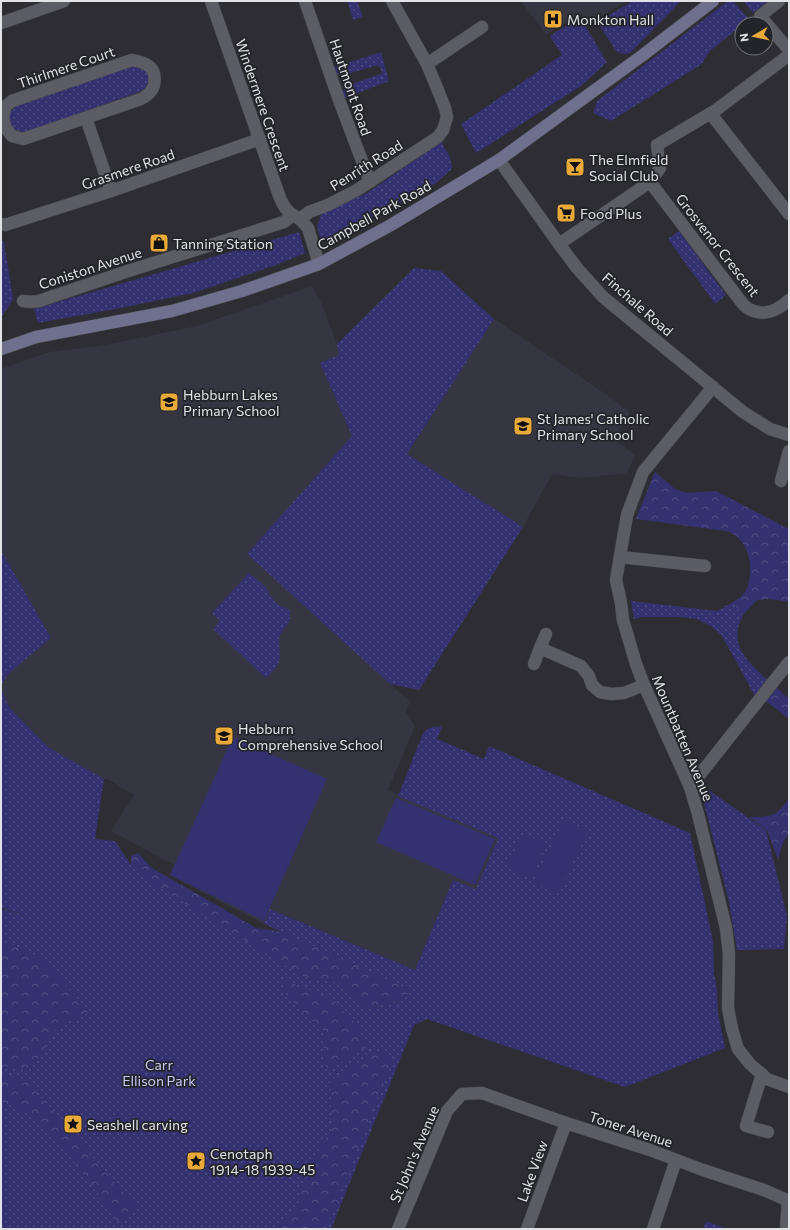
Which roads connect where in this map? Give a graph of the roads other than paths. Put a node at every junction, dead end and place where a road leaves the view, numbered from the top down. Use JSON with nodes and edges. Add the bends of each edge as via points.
{"nodes":[{"id":1,"x":64,"y":1,"type":"edge"},
{"id":2,"x":211,"y":1,"type":"edge"},
{"id":3,"x":305,"y":1,"type":"edge"},
{"id":4,"x":392,"y":1,"type":"edge"},
{"id":5,"x":712,"y":1,"type":"edge"},
{"id":6,"x":779,"y":1,"type":"edge"},
{"id":7,"x":1,"y":23,"type":"edge"},
{"id":8,"x":482,"y":27,"type":"dead end"},
{"id":9,"x":789,"y":50,"type":"edge"},
{"id":10,"x":789,"y":55,"type":"edge"},
{"id":11,"x":427,"y":64,"type":"junction"},
{"id":12,"x":710,"y":114,"type":"junction"},
{"id":13,"x":86,"y":118,"type":"junction"},
{"id":14,"x":260,"y":139,"type":"junction"},
{"id":15,"x":499,"y":160,"type":"junction"},
{"id":16,"x":370,"y":182,"type":"junction"},
{"id":17,"x":650,"y":182,"type":"junction"},
{"id":18,"x":111,"y":191,"type":"junction"},
{"id":19,"x":789,"y":214,"type":"edge"},
{"id":20,"x":296,"y":217,"type":"junction"},
{"id":21,"x":3,"y":225,"type":"edge"},
{"id":22,"x":559,"y":244,"type":"junction"},
{"id":23,"x":319,"y":264,"type":"junction"},
{"id":24,"x":789,"y":300,"type":"edge"},
{"id":25,"x":23,"y":301,"type":"dead end"},
{"id":26,"x":1,"y":348,"type":"edge"},
{"id":27,"x":713,"y":387,"type":"junction"},
{"id":28,"x":789,"y":435,"type":"edge"},
{"id":29,"x":789,"y":451,"type":"edge"},
{"id":30,"x":781,"y":481,"type":"dead end"},
{"id":31,"x":620,"y":557,"type":"junction"},
{"id":32,"x":705,"y":566,"type":"dead end"},
{"id":33,"x":546,"y":634,"type":"dead end"},
{"id":34,"x":540,"y":648,"type":"junction"},
{"id":35,"x":789,"y":662,"type":"edge"},
{"id":36,"x":534,"y":664,"type":"dead end"},
{"id":37,"x":644,"y":685,"type":"junction"},
{"id":38,"x":690,"y":787,"type":"junction"},
{"id":39,"x":762,"y":1074,"type":"junction"},
{"id":40,"x":789,"y":1087,"type":"edge"},
{"id":41,"x":462,"y":1094,"type":"joint"},
{"id":42,"x":566,"y":1123,"type":"junction"},
{"id":43,"x":768,"y":1132,"type":"dead end"},
{"id":44,"x":676,"y":1160,"type":"junction"},
{"id":45,"x":788,"y":1201,"type":"edge"},
{"id":46,"x":398,"y":1229,"type":"edge"},
{"id":47,"x":527,"y":1229,"type":"edge"},
{"id":48,"x":653,"y":1229,"type":"edge"},
{"id":49,"x":786,"y":1229,"type":"edge"}],
"edges":[{"from":1,"to":7,"type":"street"},
{"from":2,"to":14,"type":"street","name":"Windermere Crescent"},
{"from":3,"to":16,"type":"street","name":"Hautmont Road"},
{"from":4,"to":11,"type":"street"},
{"from":5,"to":15,"type":"street","name":"Campbell Park Road"},
{"from":6,"to":9,"type":"street","via":[[760,16]]},
{"from":8,"to":11,"type":"street"},
{"from":10,"to":12,"type":"street"},
{"from":11,"to":16,"type":"street","name":"Penrith Road","via":[[447,117],[443,130],[438,137]]},
{"from":12,"to":17,"type":"street","via":[[657,145],[660,168]]},
{"from":12,"to":19,"type":"street"},
{"from":13,"to":13,"type":"street","name":"Thirlmere Court","via":[[141,99],[152,90],[155,83],[150,67],[132,60],[12,101],[6,106],[3,116],[5,127],[12,136],[23,140]]},
{"from":13,"to":18,"type":"street"},
{"from":14,"to":18,"type":"street","name":"Grasmere Road"},
{"from":14,"to":20,"type":"street","name":"Windermere Crescent","via":[[283,205]]},
{"from":15,"to":22,"type":"street","name":"Finchale Road"},
{"from":15,"to":23,"type":"street","name":"Campbell Park Road","via":[[391,225]]},
{"from":16,"to":20,"type":"street","name":"Penrith Road","via":[[328,205]]},
{"from":17,"to":22,"type":"street"},
{"from":17,"to":24,"type":"street","name":"Grosvenor Crescent","via":[[748,309],[766,314],[781,308]]},
{"from":18,"to":21,"type":"street","name":"Grasmere Road"},
{"from":20,"to":23,"type":"street","via":[[308,228]]},
{"from":20,"to":25,"type":"street","name":"Coniston Avenue","via":[[39,301]]},
{"from":22,"to":27,"type":"street","name":"Finchale Road","via":[[603,297]]},
{"from":23,"to":26,"type":"street","name":"Campbell Park Road","via":[[242,291],[172,310],[36,337]]},
{"from":27,"to":28,"type":"street","name":"Finchale Road","via":[[743,412],[770,429]]},
{"from":27,"to":31,"type":"street","name":"Mountbatten Avenue","via":[[643,472],[627,515]]},
{"from":29,"to":30,"type":"street"},
{"from":31,"to":32,"type":"street"},
{"from":31,"to":37,"type":"street","name":"Mountbatten Avenue","via":[[616,580],[623,620]]},
{"from":33,"to":34,"type":"street"},
{"from":34,"to":36,"type":"street"},
{"from":34,"to":37,"type":"street","via":[[581,666],[592,685],[600,692],[624,693]]},
{"from":35,"to":38,"type":"street"},
{"from":37,"to":38,"type":"street","name":"Mountbatten Avenue"},
{"from":38,"to":39,"type":"street","name":"Mountbatten Avenue","via":[[726,928],[729,954],[728,1008],[732,1029],[738,1049]]},
{"from":39,"to":40,"type":"street","name":"Mountbatten Avenue","via":[[767,1079]]},
{"from":39,"to":43,"type":"street","via":[[746,1126]]},
{"from":41,"to":42,"type":"street","name":"Toner Avenue","via":[[482,1093]]},
{"from":41,"to":46,"type":"street","name":"St John's Avenue","via":[[447,1111]]},
{"from":42,"to":44,"type":"street","name":"Toner Avenue"},
{"from":42,"to":47,"type":"street","name":"Lake View"},
{"from":44,"to":45,"type":"street","name":"Toner Avenue","via":[[764,1190]]},
{"from":44,"to":48,"type":"street"},
{"from":45,"to":49,"type":"street"}]}
